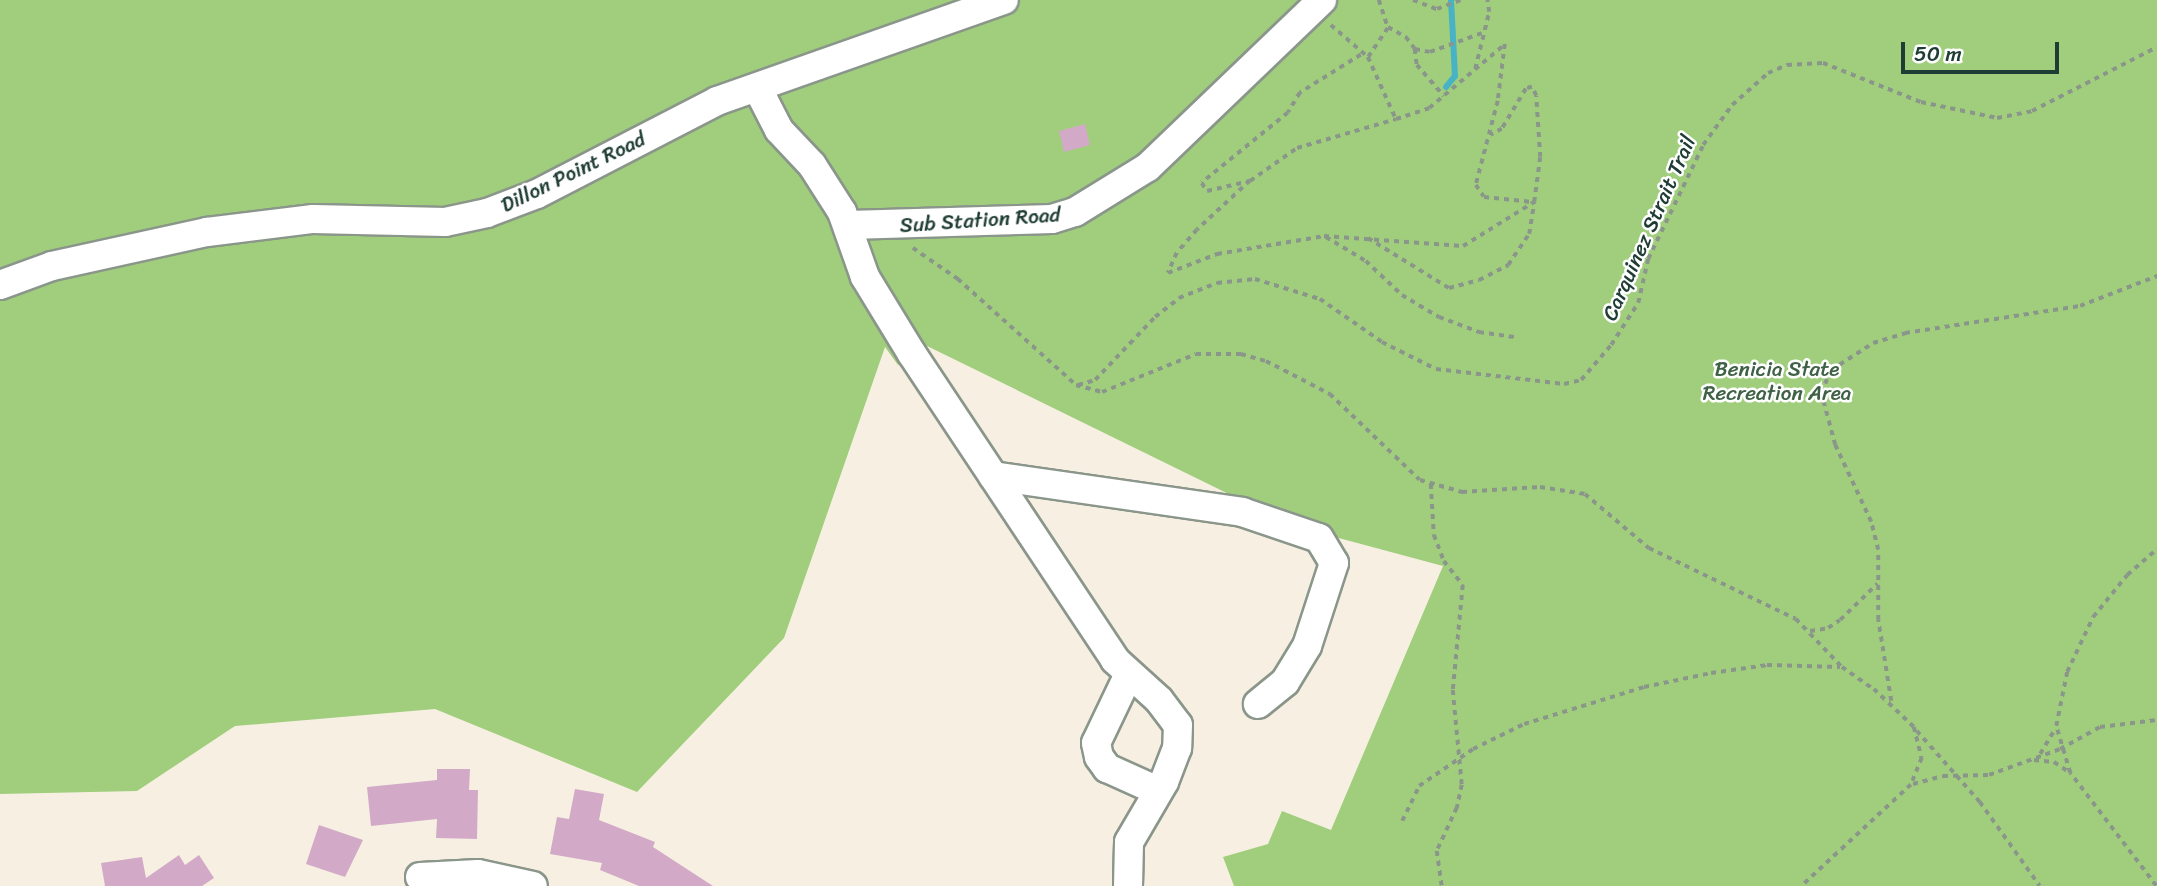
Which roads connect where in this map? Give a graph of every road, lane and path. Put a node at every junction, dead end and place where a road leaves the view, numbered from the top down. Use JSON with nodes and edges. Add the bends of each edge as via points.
{"nodes":[{"id":1,"x":1004,"y":0,"type":"edge"},
{"id":2,"x":1379,"y":0,"type":"edge"},
{"id":3,"x":1413,"y":0,"type":"edge"},
{"id":4,"x":1487,"y":0,"type":"edge"},
{"id":5,"x":1458,"y":1,"type":"edge"},
{"id":6,"x":1318,"y":4,"type":"edge"},
{"id":7,"x":1388,"y":27,"type":"junction"},
{"id":8,"x":1482,"y":33,"type":"junction"},
{"id":9,"x":2157,"y":47,"type":"edge"},
{"id":10,"x":1415,"y":49,"type":"junction"},
{"id":11,"x":1361,"y":55,"type":"junction"},
{"id":12,"x":1368,"y":57,"type":"junction"},
{"id":13,"x":1475,"y":71,"type":"junction"},
{"id":14,"x":758,"y":89,"type":"junction"},
{"id":15,"x":1444,"y":97,"type":"junction"},
{"id":16,"x":1396,"y":119,"type":"junction"},
{"id":17,"x":1490,"y":135,"type":"junction"},
{"id":18,"x":1250,"y":181,"type":"junction"},
{"id":19,"x":1534,"y":202,"type":"junction"},
{"id":20,"x":849,"y":225,"type":"junction"},
{"id":21,"x":879,"y":226,"type":"junction"},
{"id":22,"x":1324,"y":236,"type":"junction"},
{"id":23,"x":1366,"y":237,"type":"junction"},
{"id":24,"x":2157,"y":276,"type":"edge"},
{"id":25,"x":0,"y":285,"type":"edge"},
{"id":26,"x":1516,"y":337,"type":"dead end"},
{"id":27,"x":1076,"y":385,"type":"junction"},
{"id":28,"x":993,"y":476,"type":"junction"},
{"id":29,"x":1431,"y":484,"type":"junction"},
{"id":30,"x":2157,"y":549,"type":"edge"},
{"id":31,"x":1879,"y":581,"type":"junction"},
{"id":32,"x":1810,"y":631,"type":"junction"},
{"id":33,"x":1842,"y":667,"type":"junction"},
{"id":34,"x":1128,"y":676,"type":"junction"},
{"id":35,"x":1891,"y":703,"type":"junction"},
{"id":36,"x":1258,"y":704,"type":"dead end"},
{"id":37,"x":2157,"y":720,"type":"edge"},
{"id":38,"x":2056,"y":726,"type":"junction"},
{"id":39,"x":1914,"y":727,"type":"junction"},
{"id":40,"x":2060,"y":749,"type":"junction"},
{"id":41,"x":1462,"y":756,"type":"junction"},
{"id":42,"x":2032,"y":760,"type":"junction"},
{"id":43,"x":2070,"y":773,"type":"junction"},
{"id":44,"x":1957,"y":777,"type":"junction"},
{"id":45,"x":1911,"y":785,"type":"junction"},
{"id":46,"x":1158,"y":791,"type":"junction"},
{"id":47,"x":1402,"y":821,"type":"dead end"},
{"id":48,"x":420,"y":877,"type":"dead end"},
{"id":49,"x":533,"y":886,"type":"edge"},
{"id":50,"x":1128,"y":886,"type":"edge"},
{"id":51,"x":1441,"y":886,"type":"edge"},
{"id":52,"x":1802,"y":886,"type":"edge"},
{"id":53,"x":2040,"y":886,"type":"edge"},
{"id":54,"x":2156,"y":886,"type":"edge"}],
"edges":[{"from":1,"to":14,"type":"street","name":"Dillon Point Road"},
{"from":2,"to":7,"type":"path"},
{"from":3,"to":5,"type":"path","via":[[1446,9]]},
{"from":4,"to":8,"type":"path"},
{"from":6,"to":11,"type":"path"},
{"from":6,"to":21,"type":"street","name":"Sub Station Road","via":[[1148,167],[1076,212],[1052,219]]},
{"from":7,"to":10,"type":"path","via":[[1406,37]]},
{"from":7,"to":12,"type":"path"},
{"from":8,"to":10,"type":"path","via":[[1430,52]]},
{"from":8,"to":13,"type":"path"},
{"from":9,"to":27,"type":"path","name":"Carquinez Strait Trail","via":[[2032,111],[1997,118],[1921,102],[1823,63],[1787,65],[1768,72],[1732,105],[1703,145],[1648,259],[1638,303],[1581,380],[1564,384],[1436,369],[1382,342],[1320,299],[1255,279],[1217,283],[1180,298],[1155,317],[1095,380]]},
{"from":10,"to":15,"type":"path","via":[[1417,65]]},
{"from":11,"to":12,"type":"path"},
{"from":11,"to":18,"type":"path","via":[[1300,93],[1288,113],[1201,188],[1207,191]]},
{"from":12,"to":16,"type":"path"},
{"from":13,"to":15,"type":"path"},
{"from":13,"to":17,"type":"path","via":[[1505,44]]},
{"from":14,"to":20,"type":"street","via":[[779,130],[812,165]]},
{"from":14,"to":25,"type":"street","name":"Dillon Point Road","via":[[678,119],[537,194],[487,213],[445,222],[313,219],[207,232],[52,267]]},
{"from":15,"to":16,"type":"path","via":[[1429,108]]},
{"from":16,"to":18,"type":"path","via":[[1297,148]]},
{"from":17,"to":19,"type":"path","via":[[1477,177],[1480,192],[1497,201]]},
{"from":17,"to":19,"type":"path","via":[[1502,129],[1526,89],[1532,87],[1540,157]]},
{"from":18,"to":22,"type":"path","via":[[1197,230],[1177,253],[1168,273],[1217,254]]},
{"from":19,"to":23,"type":"path","via":[[1463,246]]},
{"from":19,"to":23,"type":"path","via":[[1529,234],[1514,259],[1464,285],[1449,288],[1430,280]]},
{"from":20,"to":21,"type":"street","name":"Sub Station Road"},
{"from":20,"to":28,"type":"street","via":[[865,277]]},
{"from":21,"to":27,"type":"path","via":[[958,279]]},
{"from":22,"to":23,"type":"path"},
{"from":22,"to":26,"type":"path","via":[[1366,261],[1402,295],[1439,317],[1479,332]]},
{"from":24,"to":31,"type":"path","via":[[2080,306],[1905,333],[1873,343],[1830,370],[1821,393],[1835,445],[1871,522]]},
{"from":27,"to":29,"type":"path","via":[[1102,392],[1196,354],[1241,354],[1266,361],[1330,394],[1406,470]]},
{"from":28,"to":34,"type":"street"},
{"from":28,"to":36,"type":"street","via":[[1242,512],[1278,520],[1319,538],[1334,563],[1307,646],[1285,682]]},
{"from":29,"to":32,"type":"path","via":[[1462,492],[1540,487],[1585,494],[1650,548],[1757,597]]},
{"from":29,"to":41,"type":"path","via":[[1434,535],[1444,561],[1463,585],[1453,690],[1453,718]]},
{"from":30,"to":38,"type":"path","via":[[2127,575],[2093,617],[2067,672]]},
{"from":31,"to":32,"type":"path","via":[[1872,594],[1840,620]]},
{"from":31,"to":35,"type":"path","via":[[1878,620]]},
{"from":32,"to":33,"type":"path"},
{"from":33,"to":35,"type":"path"},
{"from":33,"to":41,"type":"path","via":[[1768,665],[1644,687],[1524,724]]},
{"from":34,"to":46,"type":"street","via":[[1159,700],[1178,726],[1177,748]]},
{"from":34,"to":46,"type":"street","via":[[1096,743],[1099,757],[1107,768]]},
{"from":35,"to":39,"type":"path"},
{"from":37,"to":40,"type":"path","via":[[2100,727]]},
{"from":38,"to":40,"type":"path"},
{"from":38,"to":42,"type":"path","via":[[2050,744]]},
{"from":39,"to":44,"type":"path"},
{"from":39,"to":45,"type":"path","via":[[1922,758]]},
{"from":40,"to":42,"type":"path"},
{"from":40,"to":43,"type":"path"},
{"from":41,"to":47,"type":"path","via":[[1419,786]]},
{"from":41,"to":51,"type":"path","via":[[1457,808],[1437,851]]},
{"from":42,"to":43,"type":"path","via":[[2054,762]]},
{"from":42,"to":44,"type":"path","via":[[1989,775]]},
{"from":43,"to":54,"type":"path"},
{"from":44,"to":45,"type":"path"},
{"from":44,"to":53,"type":"path","via":[[2008,838]]},
{"from":45,"to":52,"type":"path"},
{"from":46,"to":50,"type":"street","via":[[1129,842]]},
{"from":48,"to":49,"type":"street","via":[[478,874]]}]}
